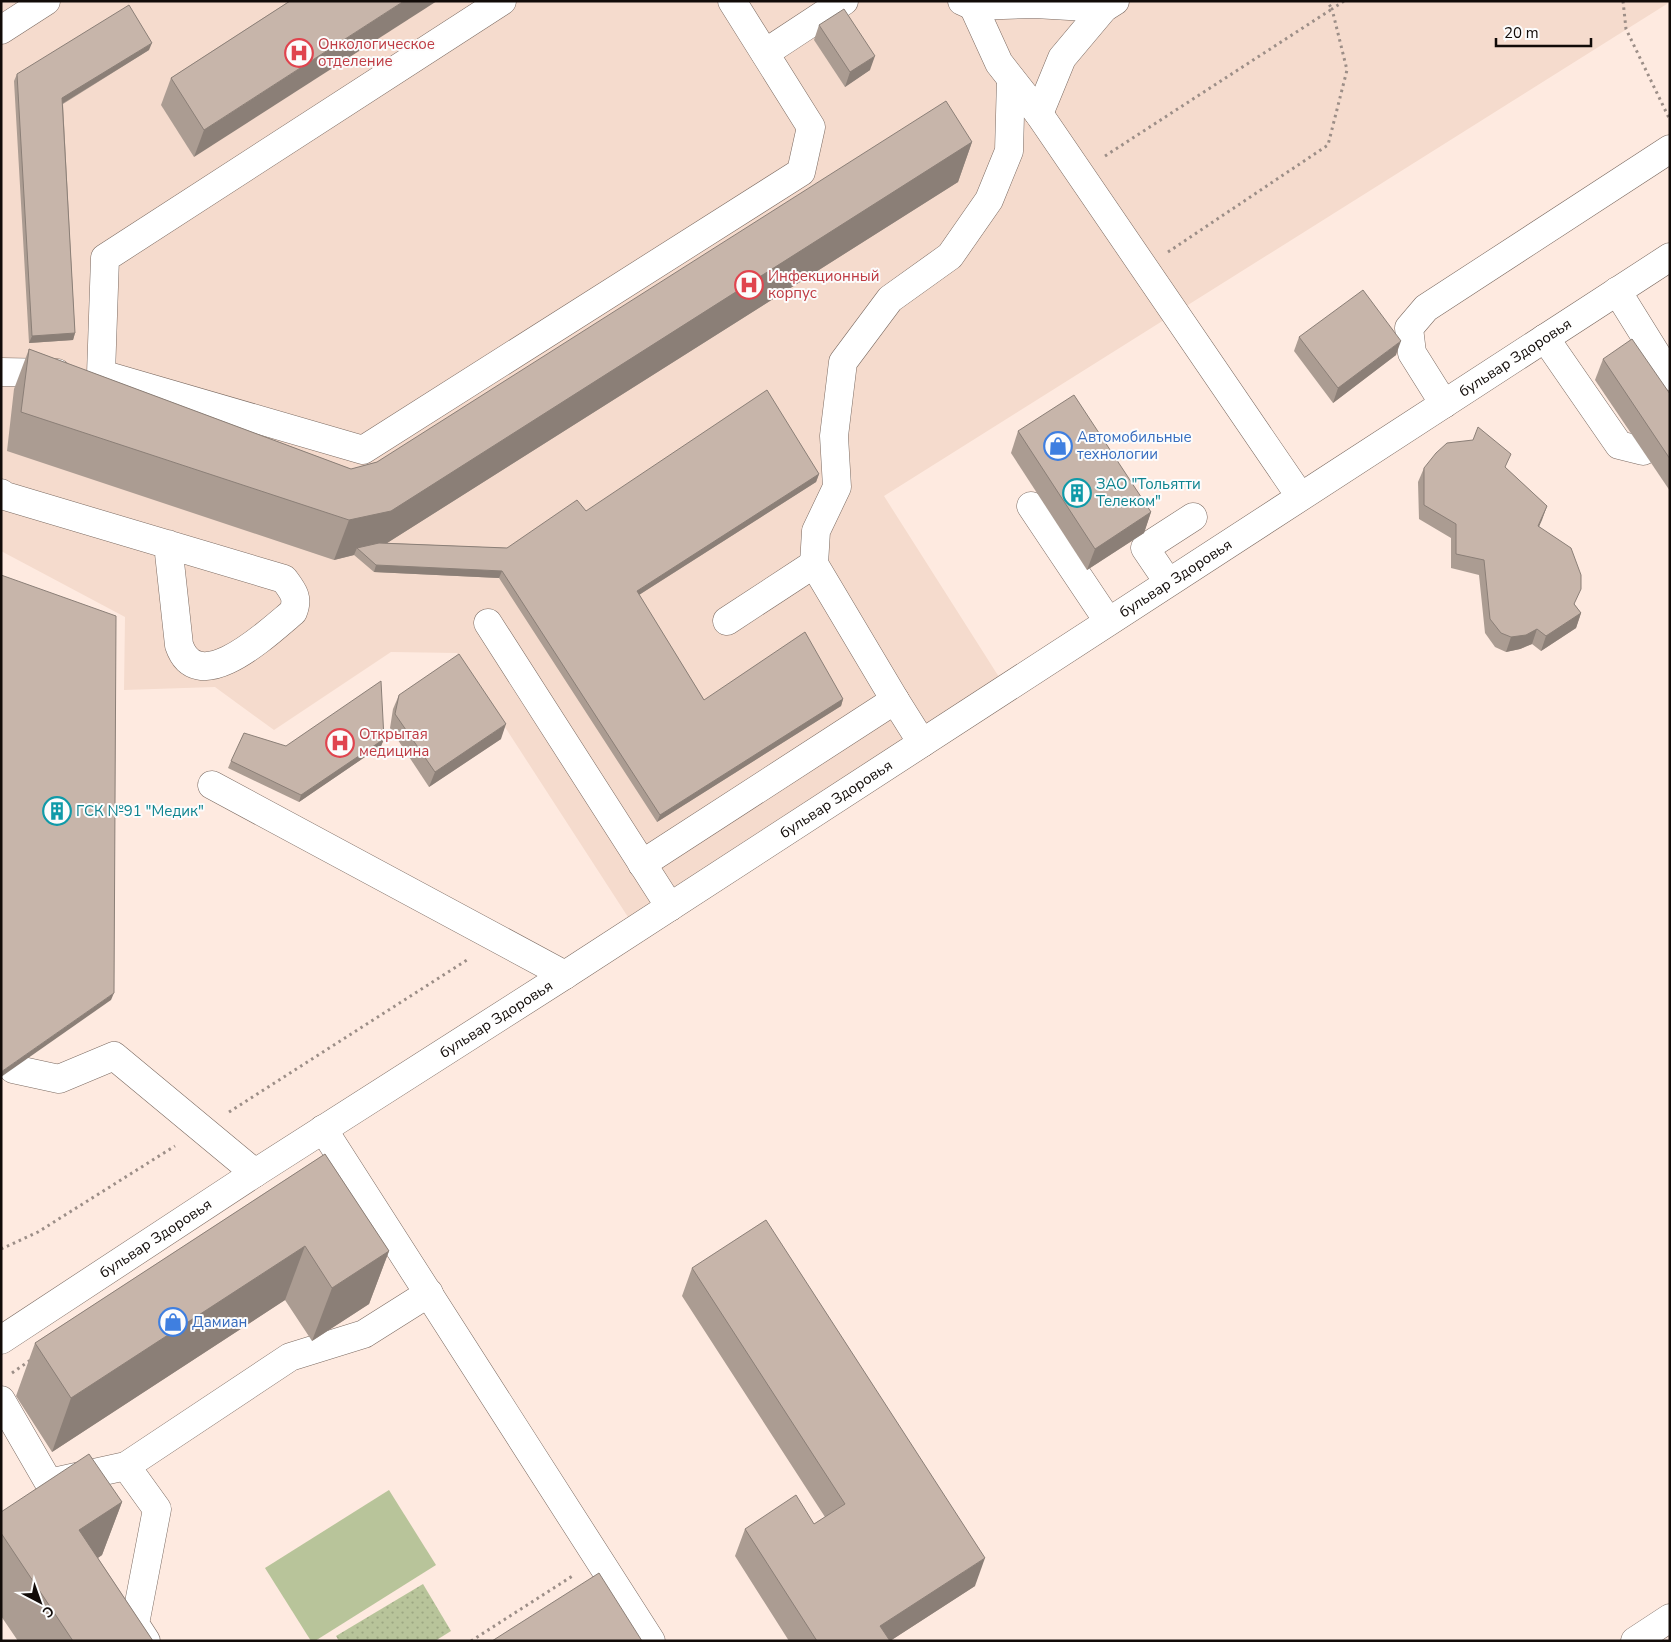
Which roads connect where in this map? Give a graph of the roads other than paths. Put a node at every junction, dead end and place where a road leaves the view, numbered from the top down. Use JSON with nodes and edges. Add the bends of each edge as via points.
{"nodes":[{"id":1,"x":46,"y":1,"type":"edge"},
{"id":2,"x":502,"y":1,"type":"edge"},
{"id":3,"x":732,"y":1,"type":"edge"},
{"id":4,"x":844,"y":1,"type":"edge"},
{"id":5,"x":967,"y":3,"type":"edge"},
{"id":6,"x":1109,"y":5,"type":"edge"},
{"id":7,"x":1,"y":30,"type":"edge"},
{"id":8,"x":765,"y":52,"type":"junction"},
{"id":9,"x":1011,"y":79,"type":"junction"},
{"id":10,"x":1040,"y":114,"type":"junction"},
{"id":11,"x":1670,"y":150,"type":"edge"},
{"id":12,"x":1670,"y":257,"type":"edge"},
{"id":13,"x":1617,"y":291,"type":"junction"},
{"id":14,"x":1545,"y":338,"type":"junction"},
{"id":15,"x":1,"y":372,"type":"edge"},
{"id":16,"x":101,"y":374,"type":"junction"},
{"id":17,"x":1670,"y":376,"type":"edge"},
{"id":18,"x":1444,"y":404,"type":"junction"},
{"id":19,"x":1643,"y":451,"type":"dead end"},
{"id":20,"x":1,"y":493,"type":"edge"},
{"id":21,"x":1300,"y":496,"type":"junction"},
{"id":22,"x":1031,"y":506,"type":"dead end"},
{"id":23,"x":1193,"y":517,"type":"dead end"},
{"id":24,"x":168,"y":544,"type":"junction"},
{"id":25,"x":814,"y":564,"type":"junction"},
{"id":26,"x":1168,"y":582,"type":"junction"},
{"id":27,"x":727,"y":621,"type":"dead end"},
{"id":28,"x":1108,"y":621,"type":"junction"},
{"id":29,"x":488,"y":623,"type":"dead end"},
{"id":30,"x":895,"y":700,"type":"junction"},
{"id":31,"x":922,"y":743,"type":"junction"},
{"id":32,"x":212,"y":785,"type":"dead end"},
{"id":33,"x":642,"y":864,"type":"junction"},
{"id":34,"x":670,"y":907,"type":"junction"},
{"id":35,"x":565,"y":975,"type":"junction"},
{"id":36,"x":12,"y":1069,"type":"edge"},
{"id":37,"x":323,"y":1129,"type":"junction"},
{"id":38,"x":255,"y":1173,"type":"junction"},
{"id":39,"x":429,"y":1293,"type":"junction"},
{"id":40,"x":1,"y":1340,"type":"edge"},
{"id":41,"x":1,"y":1400,"type":"edge"},
{"id":42,"x":126,"y":1466,"type":"junction"},
{"id":43,"x":1670,"y":1618,"type":"edge"},
{"id":44,"x":146,"y":1641,"type":"edge"},
{"id":45,"x":651,"y":1641,"type":"edge"},
{"id":46,"x":1634,"y":1641,"type":"edge"}],
"edges":[{"from":1,"to":7,"type":"street"},
{"from":2,"to":16,"type":"street","via":[[105,258]]},
{"from":3,"to":8,"type":"street"},
{"from":4,"to":8,"type":"street"},
{"from":5,"to":6,"type":"street"},
{"from":5,"to":9,"type":"street"},
{"from":6,"to":10,"type":"street","via":[[1062,58]]},
{"from":8,"to":16,"type":"street","via":[[811,127],[801,172],[363,450]]},
{"from":9,"to":10,"type":"street"},
{"from":9,"to":25,"type":"street","via":[[1009,151],[989,200],[950,256],[890,299],[843,362],[834,436],[837,487],[816,531]]},
{"from":10,"to":21,"type":"street"},
{"from":11,"to":18,"type":"street","via":[[1426,308],[1409,328],[1412,353]]},
{"from":12,"to":13,"type":"street","name":"бульвар Здоровья"},
{"from":13,"to":14,"type":"street","name":"бульвар Здоровья"},
{"from":13,"to":17,"type":"street"},
{"from":14,"to":18,"type":"street","name":"бульвар Здоровья"},
{"from":14,"to":19,"type":"street","via":[[1619,445]]},
{"from":15,"to":16,"type":"street"},
{"from":18,"to":21,"type":"street","name":"бульвар Здоровья"},
{"from":20,"to":24,"type":"street"},
{"from":21,"to":26,"type":"street","name":"бульвар Здоровья"},
{"from":22,"to":28,"type":"street"},
{"from":23,"to":26,"type":"street","via":[[1145,548]]},
{"from":24,"to":24,"type":"street","via":[[179,645],[182,654],[194,664],[210,666],[224,663],[293,612],[297,602],[294,591],[284,579]]},
{"from":25,"to":27,"type":"street"},
{"from":25,"to":30,"type":"street"},
{"from":26,"to":28,"type":"street","name":"бульвар Здоровья"},
{"from":28,"to":31,"type":"street","name":"бульвар Здоровья"},
{"from":29,"to":33,"type":"street"},
{"from":30,"to":31,"type":"street"},
{"from":30,"to":33,"type":"street"},
{"from":31,"to":34,"type":"street","name":"бульвар Здоровья"},
{"from":32,"to":35,"type":"street"},
{"from":33,"to":34,"type":"street"},
{"from":34,"to":35,"type":"street","name":"бульвар Здоровья"},
{"from":35,"to":37,"type":"street","name":"бульвар Здоровья"},
{"from":36,"to":38,"type":"street","via":[[59,1079],[114,1056]]},
{"from":37,"to":38,"type":"street","name":"бульвар Здоровья"},
{"from":37,"to":39,"type":"street"},
{"from":38,"to":40,"type":"street","name":"бульвар Здоровья"},
{"from":39,"to":42,"type":"street","via":[[364,1334],[290,1357]]},
{"from":39,"to":45,"type":"street"},
{"from":41,"to":42,"type":"street","via":[[49,1483]]},
{"from":42,"to":44,"type":"street","via":[[157,1509],[135,1624]]},
{"from":43,"to":46,"type":"street"}]}
